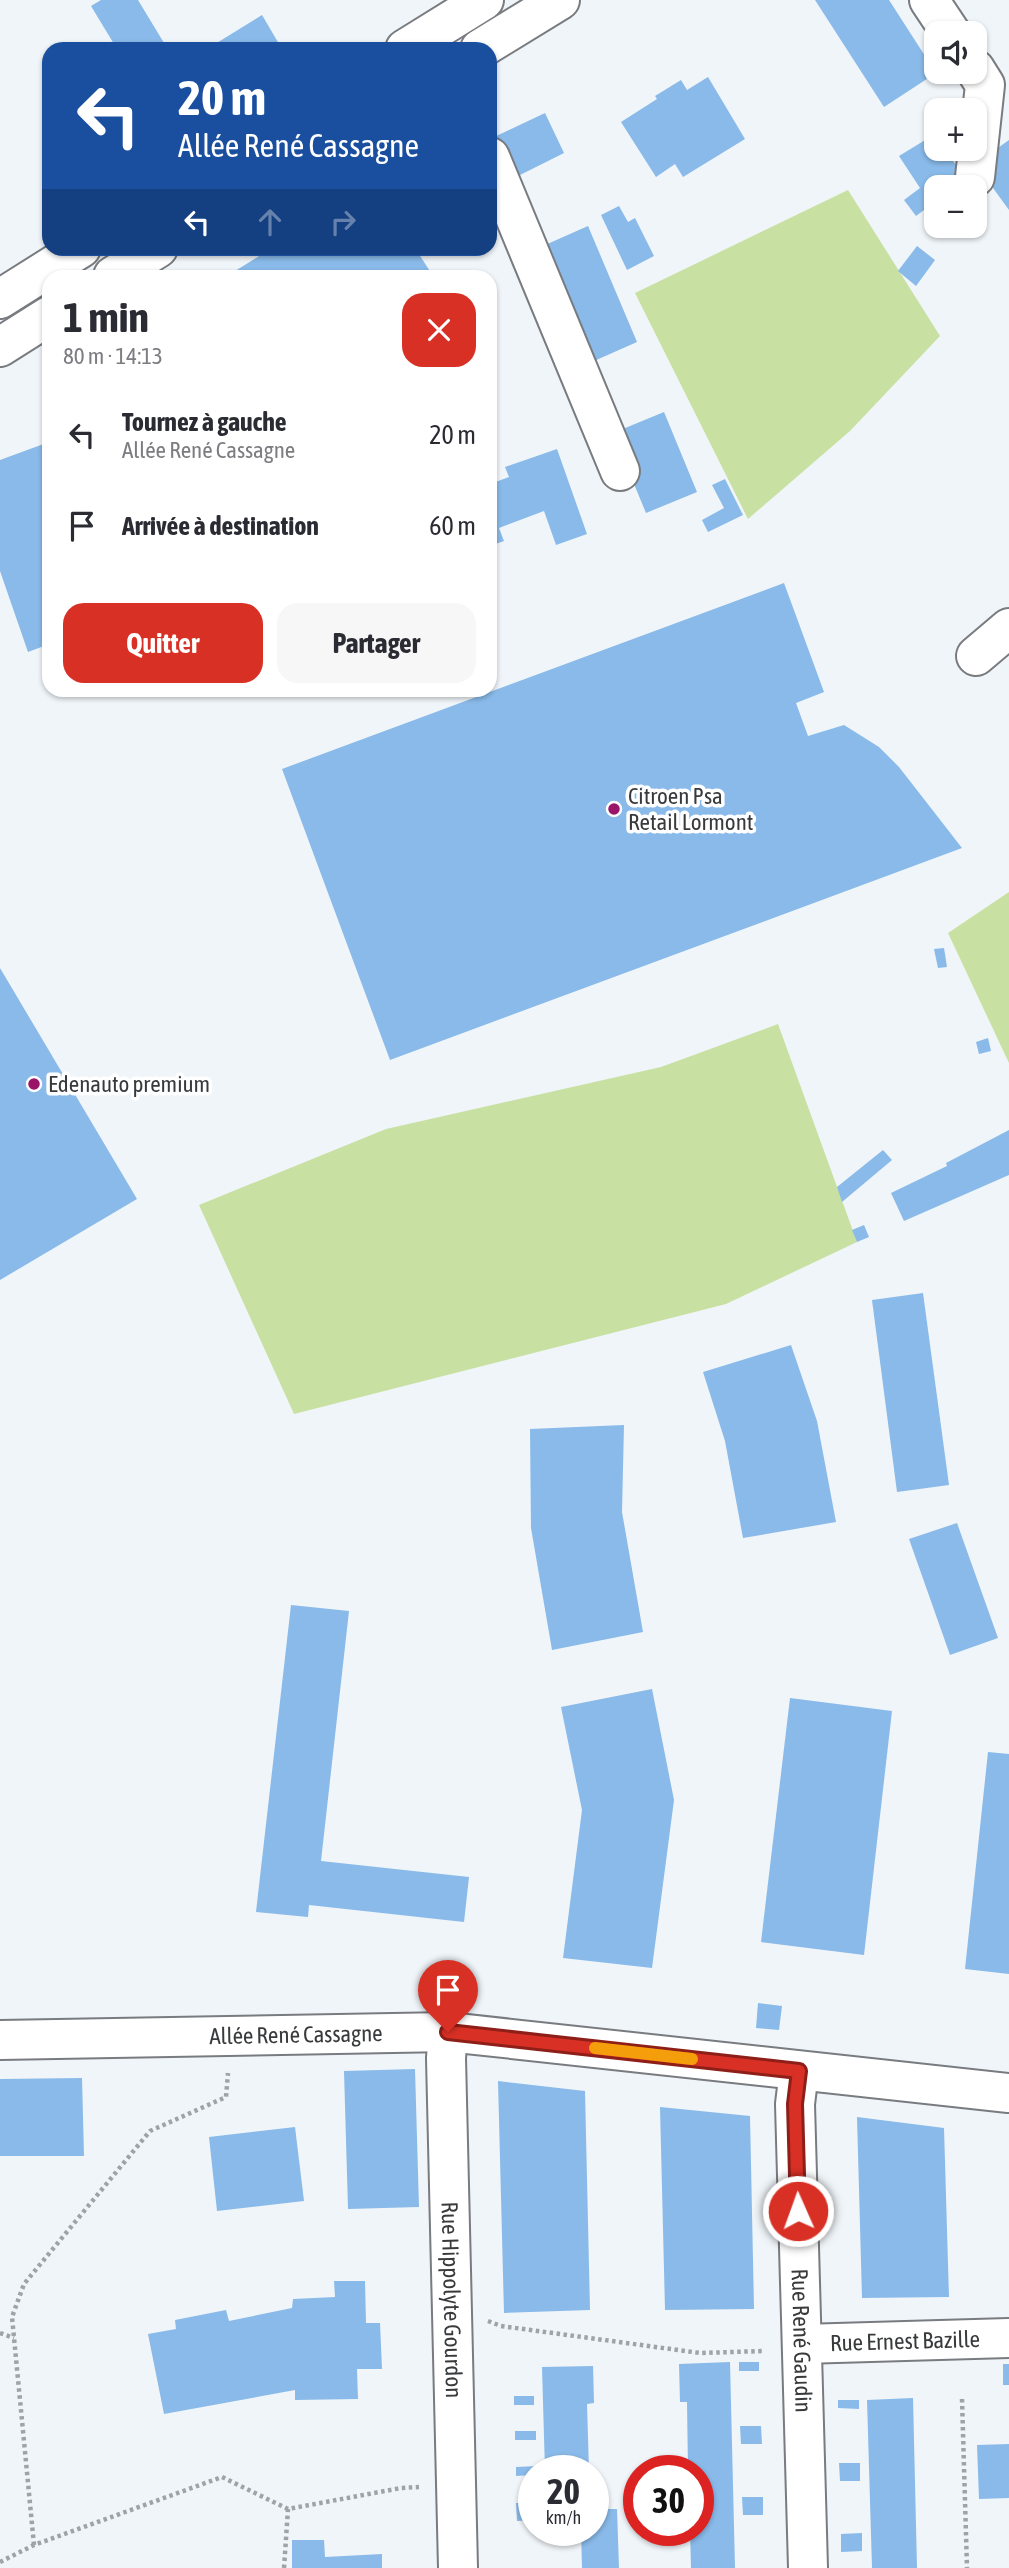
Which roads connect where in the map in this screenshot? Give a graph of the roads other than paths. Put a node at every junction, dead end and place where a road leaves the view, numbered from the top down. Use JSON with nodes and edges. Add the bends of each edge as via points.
{"nodes":[{"id":1,"x":484,"y":0,"type":"edge"},
{"id":2,"x":560,"y":0,"type":"edge"},
{"id":3,"x":929,"y":0,"type":"edge"},
{"id":4,"x":943,"y":21,"type":"edge"},
{"id":5,"x":416,"y":42,"type":"edge"},
{"id":6,"x":491,"y":42,"type":"edge"},
{"id":7,"x":984,"y":84,"type":"edge"},
{"id":8,"x":497,"y":174,"type":"edge"},
{"id":9,"x":975,"y":175,"type":"edge"},
{"id":10,"x":68,"y":256,"type":"edge"},
{"id":11,"x":145,"y":256,"type":"edge"},
{"id":12,"x":46,"y":270,"type":"edge"},
{"id":13,"x":123,"y":270,"type":"edge"},
{"id":14,"x":42,"y":273,"type":"edge"},
{"id":15,"x":0,"y":299,"type":"edge"},
{"id":16,"x":42,"y":320,"type":"edge"},
{"id":17,"x":0,"y":347,"type":"edge"},
{"id":18,"x":620,"y":471,"type":"dead end"},
{"id":19,"x":1009,"y":628,"type":"edge"},
{"id":20,"x":976,"y":656,"type":"dead end"},
{"id":21,"x":448,"y":2032,"type":"junction"},
{"id":22,"x":0,"y":2040,"type":"edge"},
{"id":23,"x":799,"y":2071,"type":"junction"},
{"id":24,"x":1009,"y":2093,"type":"edge"},
{"id":25,"x":1009,"y":2339,"type":"edge"},
{"id":26,"x":802,"y":2344,"type":"junction"},
{"id":27,"x":458,"y":2568,"type":"edge"},
{"id":28,"x":808,"y":2568,"type":"edge"}],
"edges":[{"from":1,"to":5,"type":"street"},
{"from":2,"to":6,"type":"street"},
{"from":3,"to":4,"type":"street"},
{"from":7,"to":9,"type":"street"},
{"from":8,"to":18,"type":"street"},
{"from":10,"to":12,"type":"street"},
{"from":11,"to":13,"type":"street"},
{"from":14,"to":15,"type":"street"},
{"from":16,"to":17,"type":"street"},
{"from":19,"to":20,"type":"street"},
{"from":21,"to":22,"type":"street","name":"Allée René Cassagne"},
{"from":21,"to":23,"type":"street","name":"Allée René Cassagne"},
{"from":21,"to":27,"type":"street","name":"Rue Hippolyte Gourdon"},
{"from":23,"to":24,"type":"street","name":"Allée René Cassagne"},
{"from":23,"to":26,"type":"street","name":"Rue René Gaudin","via":[[795,2104]]},
{"from":25,"to":26,"type":"street","name":"Rue Ernest Bazille"},
{"from":26,"to":28,"type":"street","name":"Rue René Gaudin"}]}
